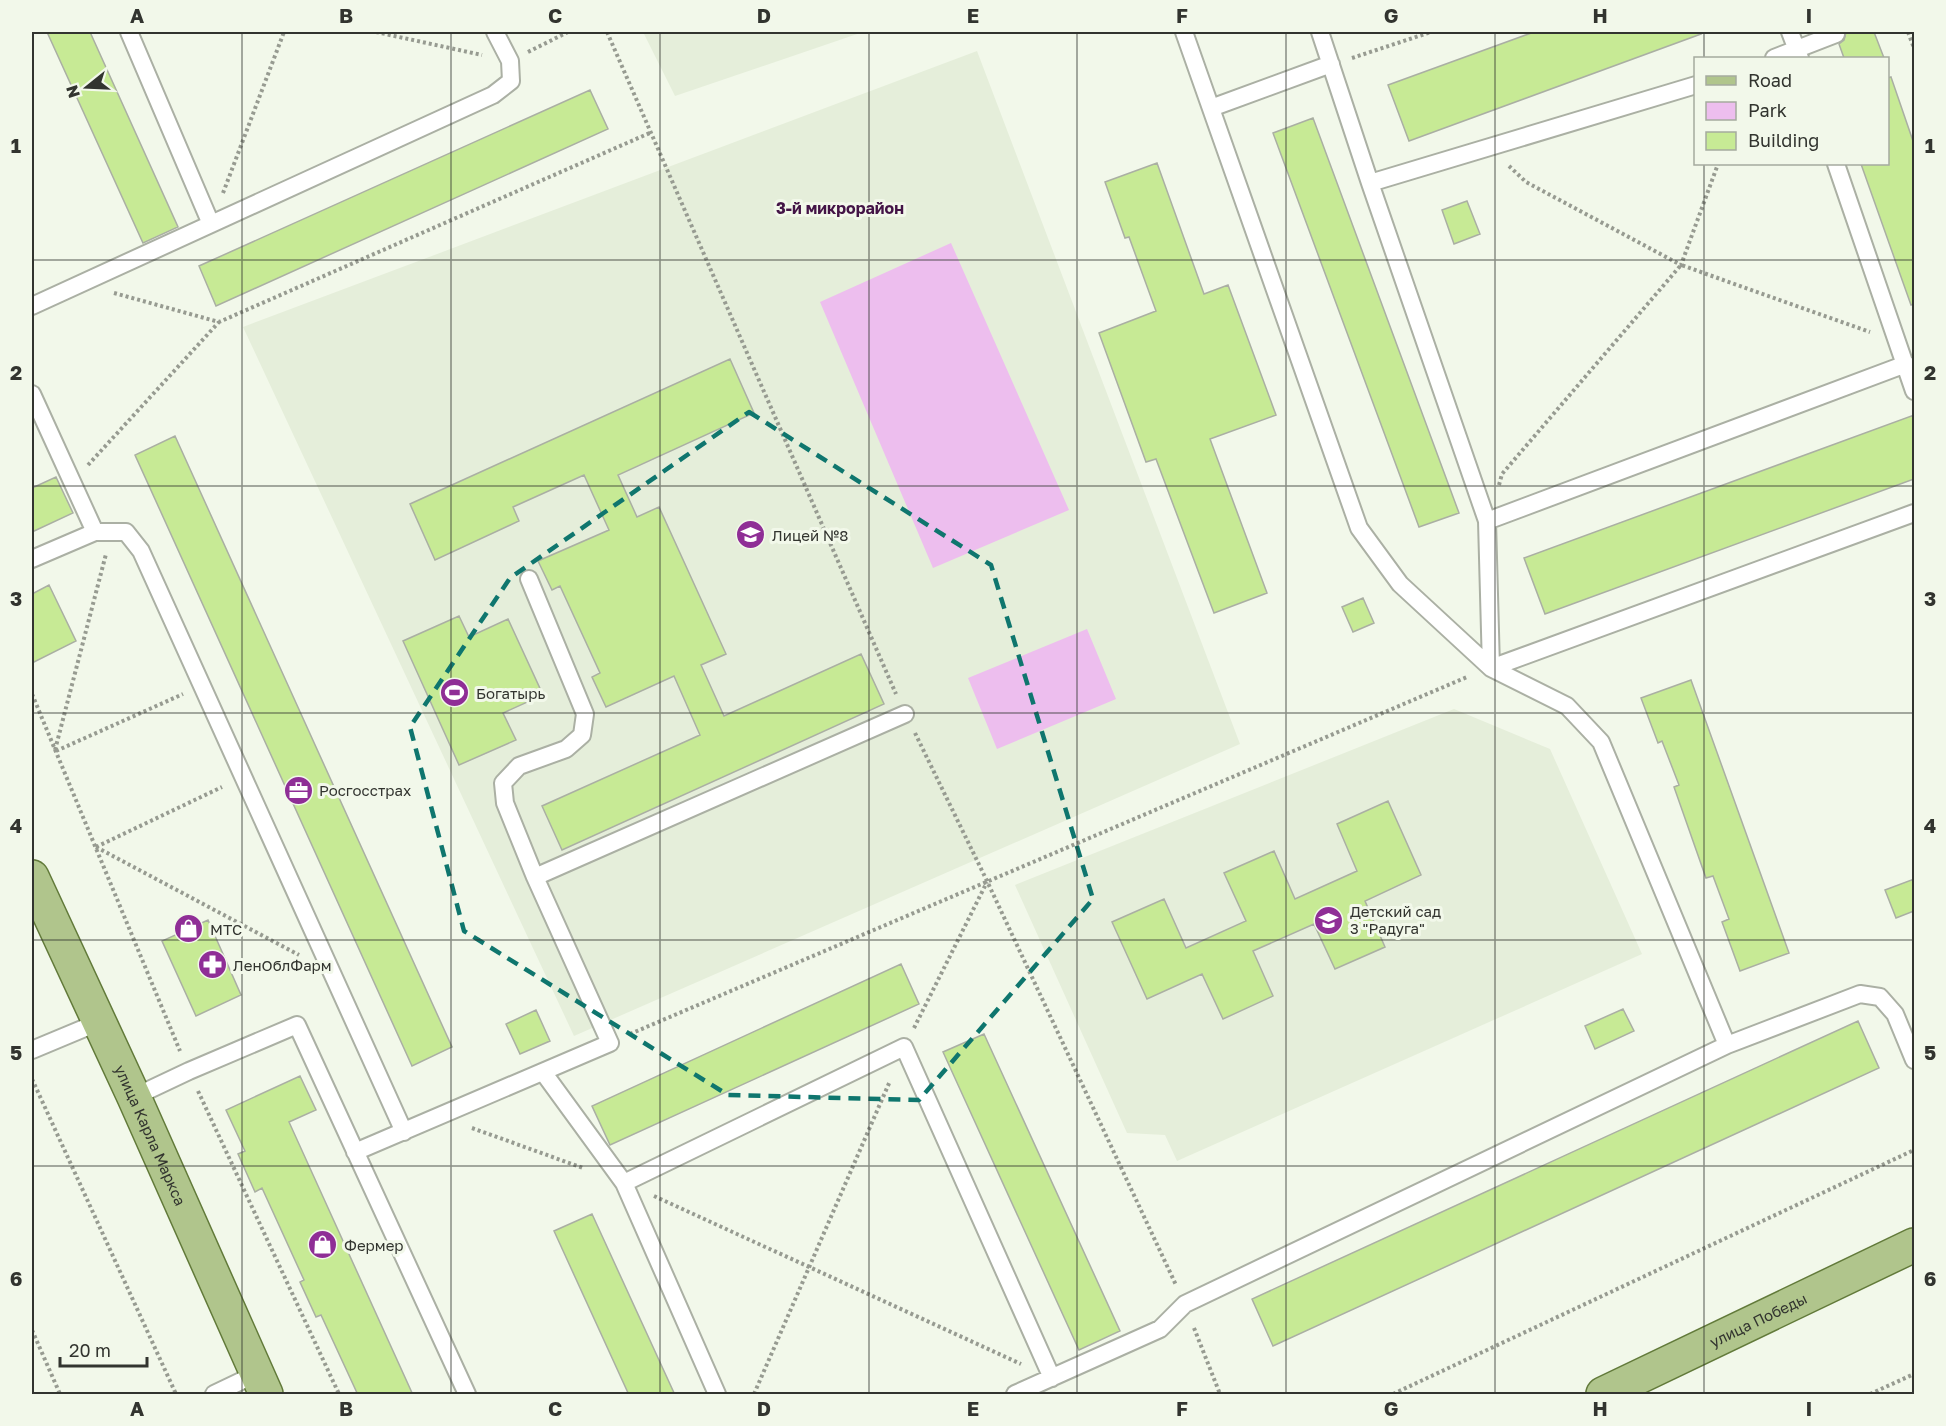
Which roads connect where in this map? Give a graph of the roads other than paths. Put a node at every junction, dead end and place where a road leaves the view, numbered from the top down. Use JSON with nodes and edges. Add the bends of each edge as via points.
{"nodes":[{"id":1,"x":129,"y":32,"type":"edge"},
{"id":2,"x":495,"y":32,"type":"edge"},
{"id":3,"x":1184,"y":32,"type":"edge"},
{"id":4,"x":1320,"y":32,"type":"edge"},
{"id":5,"x":1790,"y":32,"type":"edge"},
{"id":6,"x":1836,"y":34,"type":"dead end"},
{"id":7,"x":1798,"y":54,"type":"edge"},
{"id":8,"x":1780,"y":57,"type":"edge"},
{"id":9,"x":1331,"y":64,"type":"junction"},
{"id":10,"x":1694,"y":85,"type":"edge"},
{"id":11,"x":1211,"y":108,"type":"junction"},
{"id":12,"x":1836,"y":165,"type":"edge"},
{"id":13,"x":1370,"y":183,"type":"junction"},
{"id":14,"x":211,"y":224,"type":"junction"},
{"id":15,"x":32,"y":306,"type":"edge"},
{"id":16,"x":1906,"y":364,"type":"junction"},
{"id":17,"x":1914,"y":391,"type":"edge"},
{"id":18,"x":32,"y":394,"type":"edge"},
{"id":19,"x":1914,"y":513,"type":"edge"},
{"id":20,"x":1487,"y":521,"type":"junction"},
{"id":21,"x":104,"y":532,"type":"junction"},
{"id":22,"x":32,"y":559,"type":"edge"},
{"id":23,"x":529,"y":579,"type":"dead end"},
{"id":24,"x":1491,"y":668,"type":"junction"},
{"id":25,"x":905,"y":714,"type":"road end"},
{"id":26,"x":32,"y":877,"type":"edge"},
{"id":27,"x":536,"y":877,"type":"junction"},
{"id":28,"x":99,"y":1022,"type":"junction"},
{"id":29,"x":1727,"y":1045,"type":"junction"},
{"id":30,"x":32,"y":1050,"type":"edge"},
{"id":31,"x":1914,"y":1060,"type":"edge"},
{"id":32,"x":543,"y":1072,"type":"junction"},
{"id":33,"x":134,"y":1097,"type":"junction"},
{"id":34,"x":404,"y":1132,"type":"junction"},
{"id":35,"x":355,"y":1152,"type":"junction"},
{"id":36,"x":624,"y":1182,"type":"junction"},
{"id":37,"x":1914,"y":1245,"type":"edge"},
{"id":38,"x":1052,"y":1378,"type":"junction"},
{"id":39,"x":262,"y":1384,"type":"edge"},
{"id":40,"x":214,"y":1395,"type":"edge"},
{"id":41,"x":467,"y":1395,"type":"edge"},
{"id":42,"x":717,"y":1395,"type":"edge"},
{"id":43,"x":1015,"y":1395,"type":"edge"},
{"id":44,"x":1603,"y":1395,"type":"edge"}],
"edges":[{"from":1,"to":14,"type":"lane"},
{"from":2,"to":14,"type":"lane","via":[[510,62],[512,81],[493,95]]},
{"from":3,"to":11,"type":"lane"},
{"from":4,"to":9,"type":"lane"},
{"from":5,"to":7,"type":"lane"},
{"from":6,"to":7,"type":"lane"},
{"from":7,"to":8,"type":"lane"},
{"from":9,"to":11,"type":"lane"},
{"from":9,"to":13,"type":"lane"},
{"from":10,"to":13,"type":"lane"},
{"from":11,"to":24,"type":"lane","via":[[1359,528],[1400,584]]},
{"from":12,"to":16,"type":"lane"},
{"from":13,"to":20,"type":"lane"},
{"from":14,"to":15,"type":"lane"},
{"from":16,"to":17,"type":"lane"},
{"from":16,"to":20,"type":"lane"},
{"from":18,"to":21,"type":"lane","via":[[73,483]]},
{"from":19,"to":24,"type":"lane"},
{"from":20,"to":24,"type":"lane"},
{"from":21,"to":22,"type":"lane"},
{"from":21,"to":34,"type":"lane","via":[[126,532],[141,551]]},
{"from":23,"to":27,"type":"lane","via":[[585,714],[582,735],[566,748],[519,766],[504,783],[506,803]]},
{"from":24,"to":29,"type":"lane","via":[[1567,706],[1601,742]]},
{"from":25,"to":27,"type":"lane"},
{"from":26,"to":28,"type":"main road","name":"улица Карла Маркса"},
{"from":27,"to":32,"type":"lane","via":[[610,1043]]},
{"from":28,"to":30,"type":"lane"},
{"from":28,"to":33,"type":"main road","name":"улица Карла Маркса"},
{"from":29,"to":31,"type":"lane","via":[[1860,994],[1880,997],[1895,1014]]},
{"from":29,"to":38,"type":"lane","via":[[1185,1304],[1160,1329]]},
{"from":32,"to":34,"type":"lane"},
{"from":32,"to":36,"type":"lane"},
{"from":33,"to":35,"type":"lane","via":[[297,1025]]},
{"from":33,"to":39,"type":"main road","name":"улица Карла Маркса"},
{"from":34,"to":35,"type":"lane"},
{"from":35,"to":41,"type":"lane"},
{"from":36,"to":38,"type":"lane","via":[[904,1047]]},
{"from":36,"to":42,"type":"lane"},
{"from":37,"to":44,"type":"main road","name":"улица Победы"},
{"from":38,"to":43,"type":"lane"},
{"from":39,"to":40,"type":"lane"}]}
